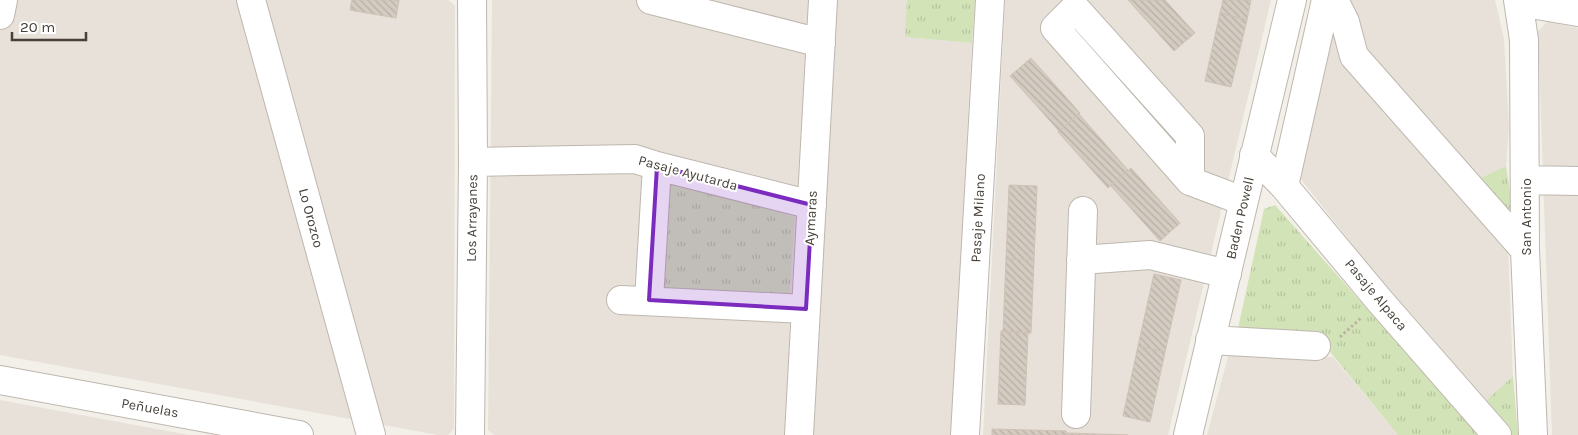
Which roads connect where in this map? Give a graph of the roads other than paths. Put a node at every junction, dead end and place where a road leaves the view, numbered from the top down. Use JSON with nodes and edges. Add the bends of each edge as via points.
{"nodes":[{"id":1,"x":3,"y":0,"type":"edge"},
{"id":2,"x":251,"y":0,"type":"edge"},
{"id":3,"x":472,"y":0,"type":"edge"},
{"id":4,"x":651,"y":0,"type":"edge"},
{"id":5,"x":823,"y":0,"type":"edge"},
{"id":6,"x":990,"y":0,"type":"edge"},
{"id":7,"x":1292,"y":0,"type":"edge"},
{"id":8,"x":1326,"y":0,"type":"edge"},
{"id":9,"x":1334,"y":0,"type":"edge"},
{"id":10,"x":1518,"y":1,"type":"edge"},
{"id":11,"x":1072,"y":4,"type":"edge"},
{"id":12,"x":1578,"y":12,"type":"edge"},
{"id":13,"x":0,"y":15,"type":"edge"},
{"id":14,"x":821,"y":43,"type":"junction"},
{"id":15,"x":1317,"y":45,"type":"junction"},
{"id":16,"x":1354,"y":56,"type":"junction"},
{"id":17,"x":1254,"y":155,"type":"junction"},
{"id":18,"x":473,"y":162,"type":"junction"},
{"id":19,"x":657,"y":166,"type":"junction"},
{"id":20,"x":1525,"y":180,"type":"junction"},
{"id":21,"x":1578,"y":181,"type":"edge"},
{"id":22,"x":1284,"y":186,"type":"junction"},
{"id":23,"x":1243,"y":201,"type":"junction"},
{"id":24,"x":812,"y":205,"type":"junction"},
{"id":25,"x":1083,"y":211,"type":"dead end"},
{"id":26,"x":1525,"y":250,"type":"junction"},
{"id":27,"x":1081,"y":260,"type":"junction"},
{"id":28,"x":1227,"y":274,"type":"junction"},
{"id":29,"x":621,"y":300,"type":"dead end"},
{"id":30,"x":648,"y":300,"type":"junction"},
{"id":31,"x":806,"y":309,"type":"junction"},
{"id":32,"x":1210,"y":340,"type":"junction"},
{"id":33,"x":1316,"y":346,"type":"road end"},
{"id":34,"x":0,"y":380,"type":"edge"},
{"id":35,"x":1076,"y":414,"type":"dead end"},
{"id":36,"x":300,"y":435,"type":"edge"},
{"id":37,"x":371,"y":435,"type":"edge"},
{"id":38,"x":470,"y":435,"type":"edge"},
{"id":39,"x":799,"y":435,"type":"edge"},
{"id":40,"x":965,"y":435,"type":"edge"},
{"id":41,"x":1188,"y":435,"type":"edge"},
{"id":42,"x":1497,"y":435,"type":"edge"},
{"id":43,"x":1533,"y":435,"type":"edge"}],
"edges":[{"from":1,"to":13,"type":"street"},
{"from":2,"to":37,"type":"street","name":"Lo Orozco"},
{"from":3,"to":18,"type":"street","name":"Los Arrayanes"},
{"from":4,"to":14,"type":"street"},
{"from":5,"to":14,"type":"street","name":"Aymaras"},
{"from":6,"to":40,"type":"street","name":"Pasaje Milano"},
{"from":7,"to":17,"type":"street","name":"Baden Powell"},
{"from":8,"to":15,"type":"street"},
{"from":9,"to":16,"type":"street","via":[[1345,22]]},
{"from":10,"to":12,"type":"street"},
{"from":10,"to":20,"type":"street","name":"San Antonio","via":[[1524,40]]},
{"from":11,"to":23,"type":"street","via":[[1056,28],[1190,181]]},
{"from":14,"to":24,"type":"street","name":"Aymaras"},
{"from":15,"to":16,"type":"street"},
{"from":15,"to":22,"type":"street"},
{"from":16,"to":26,"type":"street"},
{"from":17,"to":22,"type":"street","name":"Pasaje Alpaca"},
{"from":17,"to":23,"type":"street","name":"Baden Powell"},
{"from":18,"to":19,"type":"street","name":"Pasaje Ayutarda","via":[[635,159]]},
{"from":18,"to":38,"type":"street","name":"Los Arrayanes"},
{"from":19,"to":24,"type":"street","name":"Pasaje Ayutarda"},
{"from":19,"to":30,"type":"street"},
{"from":20,"to":21,"type":"street"},
{"from":20,"to":26,"type":"street","name":"San Antonio"},
{"from":22,"to":42,"type":"street","name":"Pasaje Alpaca"},
{"from":23,"to":28,"type":"street","name":"Baden Powell"},
{"from":24,"to":31,"type":"street","name":"Aymaras"},
{"from":25,"to":27,"type":"street"},
{"from":26,"to":43,"type":"street","name":"San Antonio"},
{"from":27,"to":28,"type":"street","via":[[1150,256]]},
{"from":27,"to":35,"type":"street"},
{"from":28,"to":32,"type":"street","name":"Baden Powell"},
{"from":29,"to":30,"type":"street"},
{"from":30,"to":31,"type":"street"},
{"from":31,"to":39,"type":"street","name":"Aymaras"},
{"from":32,"to":33,"type":"street"},
{"from":32,"to":41,"type":"street","name":"Baden Powell"},
{"from":34,"to":36,"type":"street","name":"Peñuelas"}]}
